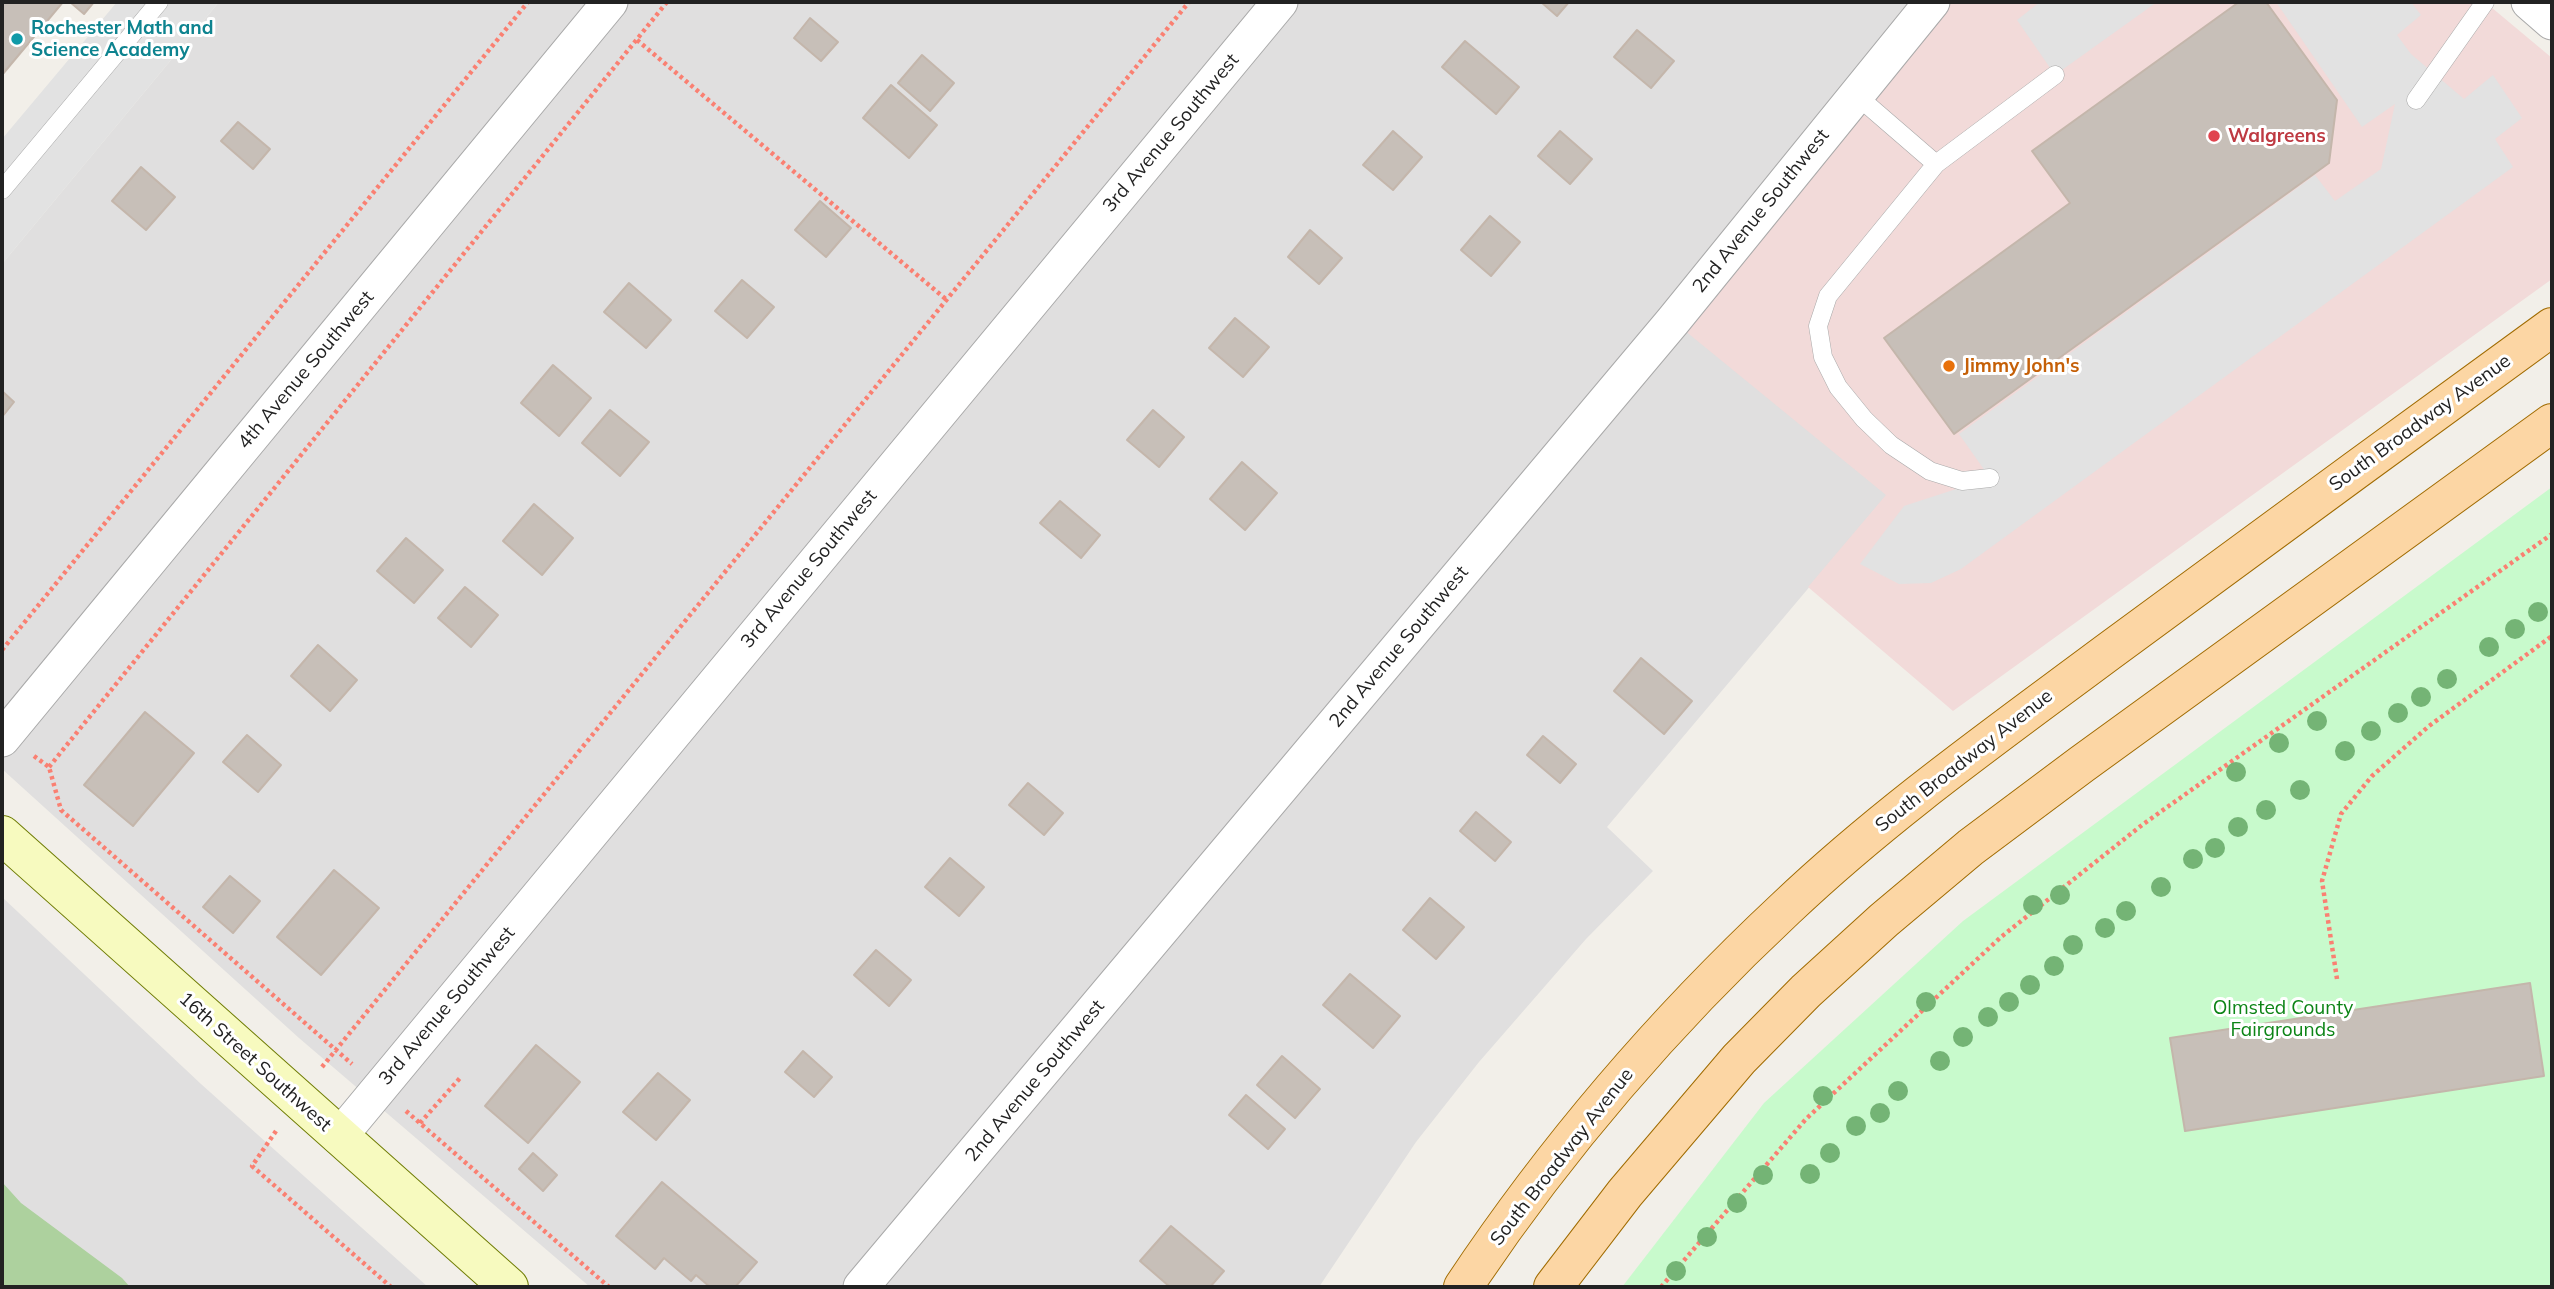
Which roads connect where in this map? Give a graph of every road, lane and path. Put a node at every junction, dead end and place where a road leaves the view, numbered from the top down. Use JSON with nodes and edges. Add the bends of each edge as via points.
{"nodes":[{"id":1,"x":159,"y":2,"type":"edge"},
{"id":2,"x":527,"y":2,"type":"edge"},
{"id":3,"x":610,"y":2,"type":"edge"},
{"id":4,"x":667,"y":2,"type":"edge"},
{"id":5,"x":1189,"y":2,"type":"edge"},
{"id":6,"x":1280,"y":2,"type":"edge"},
{"id":7,"x":1932,"y":2,"type":"edge"},
{"id":8,"x":2485,"y":2,"type":"edge"},
{"id":9,"x":2529,"y":2,"type":"edge"},
{"id":10,"x":2552,"y":22,"type":"edge"},
{"id":11,"x":637,"y":40,"type":"junction"},
{"id":12,"x":2055,"y":75,"type":"dead end"},
{"id":13,"x":1855,"y":94,"type":"junction"},
{"id":14,"x":2416,"y":100,"type":"dead end"},
{"id":15,"x":1936,"y":164,"type":"junction"},
{"id":16,"x":2,"y":190,"type":"edge"},
{"id":17,"x":947,"y":300,"type":"junction"},
{"id":18,"x":2552,"y":327,"type":"edge"},
{"id":19,"x":2552,"y":423,"type":"edge"},
{"id":20,"x":1990,"y":478,"type":"dead end"},
{"id":21,"x":2552,"y":534,"type":"edge"},
{"id":22,"x":2552,"y":636,"type":"edge"},
{"id":23,"x":2,"y":650,"type":"edge"},
{"id":24,"x":2,"y":739,"type":"edge"},
{"id":25,"x":2,"y":835,"type":"edge"},
{"id":26,"x":2337,"y":979,"type":"dead end"},
{"id":27,"x":460,"y":1078,"type":"dead end"},
{"id":28,"x":339,"y":1137,"type":"junction"},
{"id":29,"x":252,"y":1166,"type":"dead end"},
{"id":30,"x":391,"y":1287,"type":"edge"},
{"id":31,"x":509,"y":1287,"type":"edge"},
{"id":32,"x":609,"y":1287,"type":"edge"},
{"id":33,"x":861,"y":1287,"type":"edge"},
{"id":34,"x":1463,"y":1287,"type":"edge"},
{"id":35,"x":1553,"y":1287,"type":"edge"},
{"id":36,"x":1661,"y":1287,"type":"edge"}],
"edges":[{"from":1,"to":16,"type":"lane"},
{"from":2,"to":23,"type":"path"},
{"from":3,"to":24,"type":"street","name":"4th Avenue Southwest"},
{"from":4,"to":11,"type":"path"},
{"from":5,"to":17,"type":"path"},
{"from":6,"to":28,"type":"street","name":"3rd Avenue Southwest"},
{"from":7,"to":13,"type":"street","name":"2nd Avenue Southwest"},
{"from":8,"to":14,"type":"lane"},
{"from":9,"to":10,"type":"street"},
{"from":11,"to":17,"type":"path"},
{"from":11,"to":17,"type":"path","via":[[49,766],[61,810],[335,1049]]},
{"from":12,"to":15,"type":"lane"},
{"from":13,"to":15,"type":"lane"},
{"from":13,"to":33,"type":"street","name":"2nd Avenue Southwest","via":[[1673,321]]},
{"from":15,"to":20,"type":"lane","via":[[1828,296],[1818,326],[1823,357],[1838,387],[1891,445],[1930,471],[1951,478]]},
{"from":18,"to":34,"type":"main road","name":"South Broadway Avenue","via":[[2011,723],[1857,844],[1786,907],[1651,1046],[1559,1155]]},
{"from":19,"to":35,"type":"main road","via":[[2082,764],[1884,920],[1739,1059],[1625,1193]]},
{"from":21,"to":36,"type":"path","via":[[2143,825],[2001,937],[1806,1119]]},
{"from":22,"to":26,"type":"path","via":[[2429,726],[2372,776],[2341,814],[2322,881]]},
{"from":25,"to":28,"type":"main road","name":"16th Street Southwest"},
{"from":27,"to":32,"type":"path","via":[[421,1123]]},
{"from":28,"to":31,"type":"main road","name":"16th Street Southwest"},
{"from":29,"to":30,"type":"path"}]}
